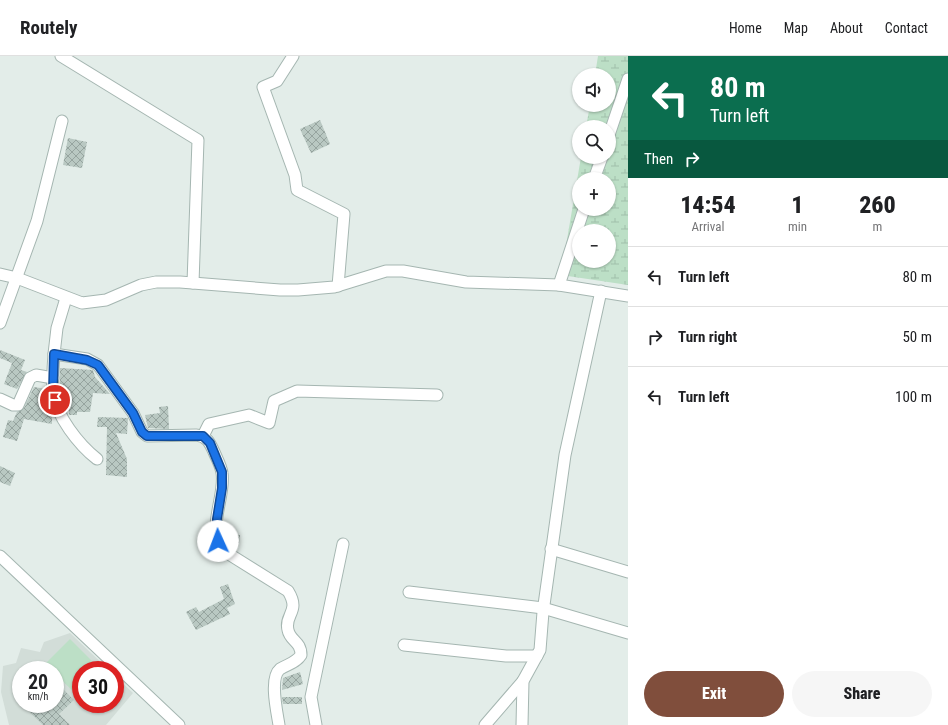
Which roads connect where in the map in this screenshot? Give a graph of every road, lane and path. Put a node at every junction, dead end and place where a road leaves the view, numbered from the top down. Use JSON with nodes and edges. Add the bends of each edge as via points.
{"nodes":[{"id":1,"x":61,"y":56,"type":"edge"},
{"id":2,"x":293,"y":56,"type":"edge"},
{"id":3,"x":628,"y":78,"type":"edge"},
{"id":4,"x":614,"y":120,"type":"edge"},
{"id":5,"x":62,"y":121,"type":"dead end"},
{"id":6,"x":582,"y":216,"type":"edge"},
{"id":7,"x":0,"y":274,"type":"edge"},
{"id":8,"x":17,"y":278,"type":"junction"},
{"id":9,"x":193,"y":283,"type":"junction"},
{"id":10,"x":559,"y":285,"type":"junction"},
{"id":11,"x":338,"y":286,"type":"junction"},
{"id":12,"x":601,"y":291,"type":"junction"},
{"id":13,"x":628,"y":296,"type":"edge"},
{"id":14,"x":66,"y":298,"type":"junction"},
{"id":15,"x":0,"y":323,"type":"edge"},
{"id":16,"x":54,"y":354,"type":"junction"},
{"id":17,"x":53,"y":378,"type":"junction"},
{"id":18,"x":437,"y":395,"type":"dead end"},
{"id":19,"x":0,"y":399,"type":"edge"},
{"id":20,"x":203,"y":436,"type":"junction"},
{"id":21,"x":97,"y":459,"type":"dead end"},
{"id":22,"x":343,"y":544,"type":"dead end"},
{"id":23,"x":552,"y":549,"type":"junction"},
{"id":24,"x":0,"y":556,"type":"edge"},
{"id":25,"x":628,"y":572,"type":"edge"},
{"id":26,"x":409,"y":592,"type":"dead end"},
{"id":27,"x":543,"y":608,"type":"junction"},
{"id":28,"x":628,"y":633,"type":"edge"},
{"id":29,"x":404,"y":645,"type":"dead end"},
{"id":30,"x":537,"y":656,"type":"junction"},
{"id":31,"x":523,"y":682,"type":"junction"},
{"id":32,"x":179,"y":725,"type":"edge"},
{"id":33,"x":279,"y":725,"type":"edge"},
{"id":34,"x":316,"y":725,"type":"edge"},
{"id":35,"x":485,"y":725,"type":"edge"},
{"id":36,"x":522,"y":725,"type":"edge"}],
"edges":[{"from":1,"to":9,"type":"street","via":[[198,140]]},
{"from":2,"to":11,"type":"street","via":[[277,81],[263,87],[296,174],[297,190],[344,214]]},
{"from":3,"to":4,"type":"street"},
{"from":5,"to":8,"type":"street","via":[[44,197]]},
{"from":6,"to":10,"type":"street"},
{"from":7,"to":8,"type":"street"},
{"from":8,"to":14,"type":"street"},
{"from":8,"to":15,"type":"street"},
{"from":9,"to":11,"type":"street","via":[[280,290]]},
{"from":9,"to":14,"type":"street","via":[[141,284],[106,300],[82,303]]},
{"from":10,"to":11,"type":"street","via":[[466,282],[403,271],[386,271]]},
{"from":10,"to":12,"type":"street"},
{"from":12,"to":13,"type":"street"},
{"from":12,"to":23,"type":"street","via":[[565,455]]},
{"from":14,"to":16,"type":"street","via":[[57,328]]},
{"from":16,"to":17,"type":"street"},
{"from":16,"to":20,"type":"street","via":[[87,360],[98,365],[147,436]]},
{"from":17,"to":19,"type":"street","via":[[30,378],[18,405]]},
{"from":17,"to":21,"type":"street","via":[[57,408],[75,438]]},
{"from":18,"to":20,"type":"street","via":[[297,391],[274,401],[269,423],[249,415],[209,424]]},
{"from":20,"to":33,"type":"street","via":[[210,443],[222,472],[217,519],[220,546],[288,591],[294,600],[287,627],[288,632],[299,644],[301,654],[298,659],[279,670],[276,677],[274,686]]},
{"from":22,"to":34,"type":"street","via":[[311,697]]},
{"from":23,"to":25,"type":"street"},
{"from":23,"to":27,"type":"street"},
{"from":24,"to":32,"type":"street"},
{"from":26,"to":27,"type":"street"},
{"from":27,"to":28,"type":"street"},
{"from":27,"to":30,"type":"street","via":[[540,650]]},
{"from":29,"to":30,"type":"street","via":[[506,656]]},
{"from":30,"to":31,"type":"street"},
{"from":31,"to":35,"type":"street"},
{"from":31,"to":36,"type":"street"}]}
